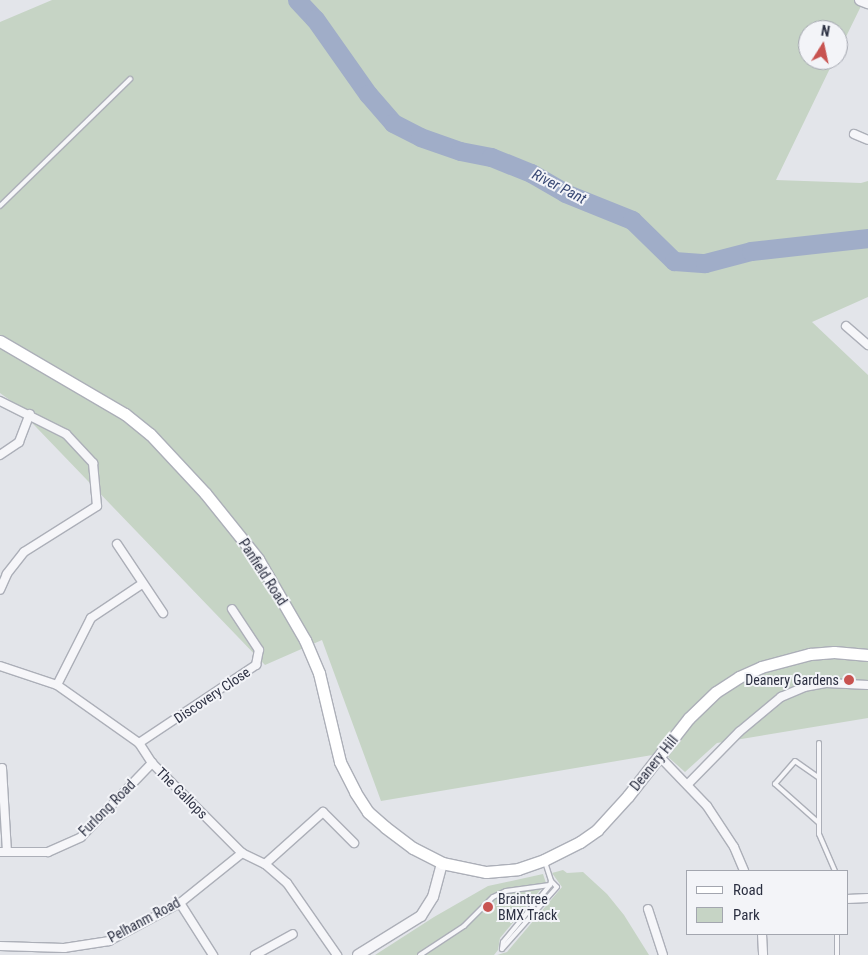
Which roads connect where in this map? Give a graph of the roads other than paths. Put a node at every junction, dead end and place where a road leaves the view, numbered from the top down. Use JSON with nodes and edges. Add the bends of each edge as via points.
{"nodes":[{"id":1,"x":860,"y":0,"type":"edge"},
{"id":2,"x":868,"y":3,"type":"edge"},
{"id":3,"x":130,"y":80,"type":"dead end"},
{"id":4,"x":854,"y":134,"type":"dead end"},
{"id":5,"x":868,"y":140,"type":"edge"},
{"id":6,"x":0,"y":206,"type":"edge"},
{"id":7,"x":846,"y":326,"type":"dead end"},
{"id":8,"x":0,"y":341,"type":"edge"},
{"id":9,"x":868,"y":345,"type":"edge"},
{"id":10,"x":0,"y":401,"type":"edge"},
{"id":11,"x":30,"y":414,"type":"junction"},
{"id":12,"x":0,"y":455,"type":"edge"},
{"id":13,"x":117,"y":544,"type":"dead end"},
{"id":14,"x":3,"y":573,"type":"edge"},
{"id":15,"x":142,"y":584,"type":"junction"},
{"id":16,"x":0,"y":590,"type":"edge"},
{"id":17,"x":232,"y":609,"type":"dead end"},
{"id":18,"x":163,"y":613,"type":"dead end"},
{"id":19,"x":868,"y":655,"type":"edge"},
{"id":20,"x":0,"y":666,"type":"edge"},
{"id":21,"x":868,"y":684,"type":"edge"},
{"id":22,"x":58,"y":685,"type":"junction"},
{"id":23,"x":139,"y":743,"type":"junction"},
{"id":24,"x":819,"y":743,"type":"dead end"},
{"id":25,"x":660,"y":757,"type":"junction"},
{"id":26,"x":152,"y":763,"type":"junction"},
{"id":27,"x":2,"y":768,"type":"dead end"},
{"id":28,"x":819,"y":778,"type":"junction"},
{"id":29,"x":688,"y":784,"type":"junction"},
{"id":30,"x":819,"y":823,"type":"junction"},
{"id":31,"x":354,"y":843,"type":"dead end"},
{"id":32,"x":4,"y":852,"type":"edge"},
{"id":33,"x":242,"y":853,"type":"junction"},
{"id":34,"x":544,"y":860,"type":"junction"},
{"id":35,"x":442,"y":863,"type":"junction"},
{"id":36,"x":265,"y":864,"type":"junction"},
{"id":37,"x":744,"y":870,"type":"edge"},
{"id":38,"x":835,"y":870,"type":"edge"},
{"id":39,"x":551,"y":883,"type":"junction"},
{"id":40,"x":868,"y":898,"type":"edge"},
{"id":41,"x":848,"y":899,"type":"edge"},
{"id":42,"x":180,"y":903,"type":"junction"},
{"id":43,"x":648,"y":909,"type":"dead end"},
{"id":44,"x":293,"y":934,"type":"dead end"},
{"id":45,"x":762,"y":935,"type":"edge"},
{"id":46,"x":837,"y":935,"type":"edge"},
{"id":47,"x":0,"y":946,"type":"edge"},
{"id":48,"x":65,"y":952,"type":"edge"},
{"id":49,"x":213,"y":955,"type":"edge"},
{"id":50,"x":255,"y":955,"type":"edge"},
{"id":51,"x":337,"y":955,"type":"edge"},
{"id":52,"x":358,"y":955,"type":"edge"},
{"id":53,"x":420,"y":955,"type":"edge"},
{"id":54,"x":662,"y":955,"type":"edge"},
{"id":55,"x":763,"y":955,"type":"edge"},
{"id":56,"x":837,"y":955,"type":"edge"}],
"edges":[{"from":1,"to":2,"type":"street"},
{"from":3,"to":6,"type":"lane"},
{"from":4,"to":5,"type":"street"},
{"from":7,"to":9,"type":"street"},
{"from":8,"to":35,"type":"main road","name":"Panfield Road","via":[[125,414],[150,434],[205,493],[258,559],[305,640],[319,673],[340,762],[355,792],[368,812],[385,827],[412,848]]},
{"from":10,"to":11,"type":"street"},
{"from":11,"to":12,"type":"street","via":[[19,442]]},
{"from":11,"to":14,"type":"street","via":[[66,434],[93,464],[97,506],[24,552]]},
{"from":13,"to":15,"type":"street"},
{"from":14,"to":16,"type":"street"},
{"from":15,"to":18,"type":"street"},
{"from":15,"to":22,"type":"street","via":[[90,618]]},
{"from":17,"to":23,"type":"street","name":"Discovery Close","via":[[258,650],[256,665]]},
{"from":19,"to":25,"type":"main road","name":"Deanery Hill","via":[[810,654],[761,667],[739,677],[700,707]]},
{"from":20,"to":22,"type":"street","name":"The Gallops"},
{"from":21,"to":29,"type":"street","via":[[826,683],[804,687],[781,697],[739,732]]},
{"from":22,"to":23,"type":"street","name":"The Gallops"},
{"from":23,"to":26,"type":"street","name":"The Gallops"},
{"from":24,"to":28,"type":"lane"},
{"from":25,"to":29,"type":"street"},
{"from":25,"to":34,"type":"main road","name":"Deanery Hill","via":[[597,830]]},
{"from":26,"to":32,"type":"street","name":"Furlong Road","via":[[81,837],[48,852]]},
{"from":26,"to":33,"type":"street","name":"The Gallops"},
{"from":27,"to":32,"type":"street"},
{"from":28,"to":30,"type":"lane"},
{"from":28,"to":30,"type":"lane","via":[[796,762],[775,784]]},
{"from":29,"to":37,"type":"street","via":[[734,847]]},
{"from":30,"to":38,"type":"lane","via":[[823,847]]},
{"from":31,"to":36,"type":"street","via":[[323,812]]},
{"from":33,"to":36,"type":"street","name":"The Gallops"},
{"from":33,"to":42,"type":"street","name":"Pelhanm Road"},
{"from":34,"to":35,"type":"main road","name":"Deanery Hill","via":[[518,869],[486,872]]},
{"from":34,"to":39,"type":"lane"},
{"from":35,"to":52,"type":"street","via":[[433,897],[420,916]]},
{"from":36,"to":51,"type":"street","name":"The Gallops","via":[[287,882]]},
{"from":39,"to":39,"type":"lane","via":[[557,887],[502,949],[503,942]]},
{"from":39,"to":53,"type":"lane","via":[[506,890],[493,896],[464,926]]},
{"from":40,"to":41,"type":"street"},
{"from":42,"to":48,"type":"street","name":"Pelhanm Road","via":[[109,941]]},
{"from":42,"to":49,"type":"street"},
{"from":43,"to":54,"type":"street"},
{"from":44,"to":50,"type":"street"},
{"from":45,"to":55,"type":"street"},
{"from":46,"to":56,"type":"lane"},
{"from":47,"to":48,"type":"street","name":"Pelhanm Road"}]}
